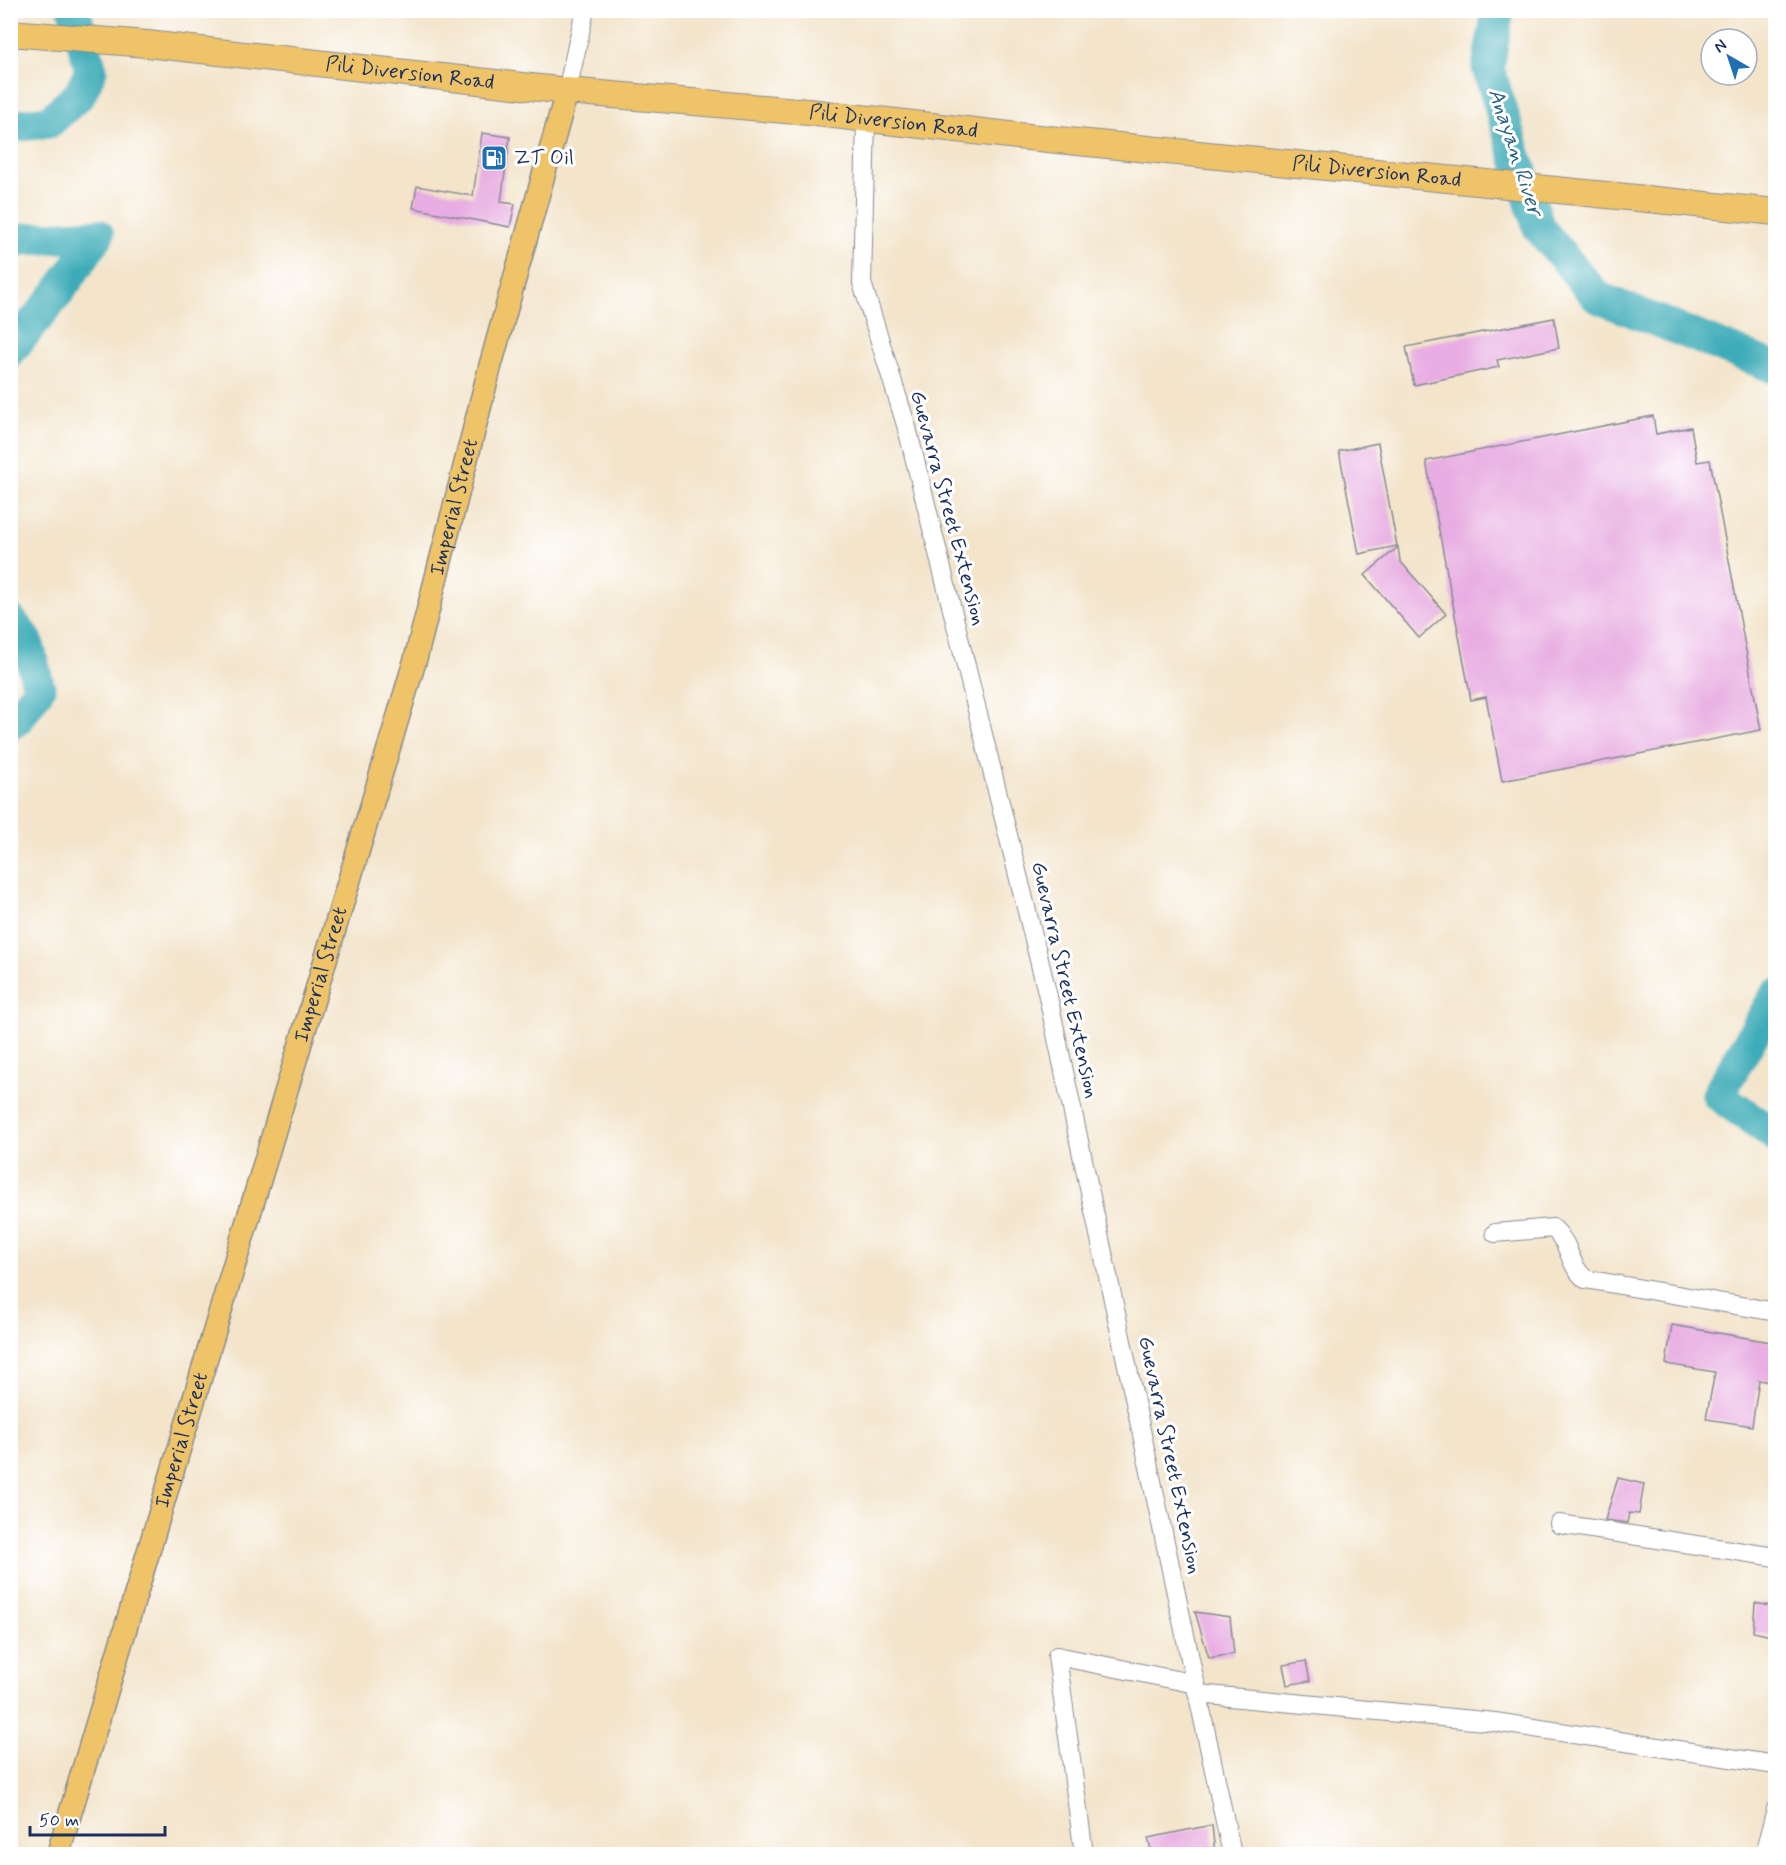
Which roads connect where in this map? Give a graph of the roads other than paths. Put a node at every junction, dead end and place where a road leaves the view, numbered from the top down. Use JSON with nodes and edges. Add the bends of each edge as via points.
{"nodes":[{"id":1,"x":585,"y":10,"type":"edge"},
{"id":2,"x":22,"y":34,"type":"edge"},
{"id":3,"x":567,"y":91,"type":"junction"},
{"id":4,"x":866,"y":119,"type":"junction"},
{"id":5,"x":1776,"y":212,"type":"edge"},
{"id":6,"x":1495,"y":1233,"type":"dead end"},
{"id":7,"x":1776,"y":1312,"type":"edge"},
{"id":8,"x":1559,"y":1524,"type":"dead end"},
{"id":9,"x":1776,"y":1557,"type":"edge"},
{"id":10,"x":1197,"y":1689,"type":"junction"},
{"id":11,"x":1776,"y":1765,"type":"edge"},
{"id":12,"x":1776,"y":1809,"type":"edge"},
{"id":13,"x":58,"y":1854,"type":"edge"},
{"id":14,"x":1084,"y":1854,"type":"edge"},
{"id":15,"x":1232,"y":1854,"type":"edge"},
{"id":16,"x":1764,"y":1854,"type":"edge"}],
"edges":[{"from":1,"to":3,"type":"street"},
{"from":2,"to":3,"type":"highway","name":"Pili Diversion Road","via":[[147,44]]},
{"from":3,"to":4,"type":"highway","name":"Pili Diversion Road"},
{"from":3,"to":13,"type":"main road","name":"Imperial Street","via":[[490,367],[416,657]]},
{"from":4,"to":5,"type":"highway","name":"Pili Diversion Road"},
{"from":4,"to":10,"type":"street","name":"Guevarra Street Extension","via":[[862,283],[907,428],[1047,992]]},
{"from":6,"to":7,"type":"street","via":[[1553,1228],[1565,1240],[1573,1268],[1586,1280]]},
{"from":8,"to":9,"type":"street"},
{"from":10,"to":11,"type":"street","via":[[1495,1722]]},
{"from":10,"to":14,"type":"street","via":[[1057,1656]]},
{"from":10,"to":15,"type":"street","name":"Guevarra Street Extension"},
{"from":12,"to":16,"type":"street"}]}
